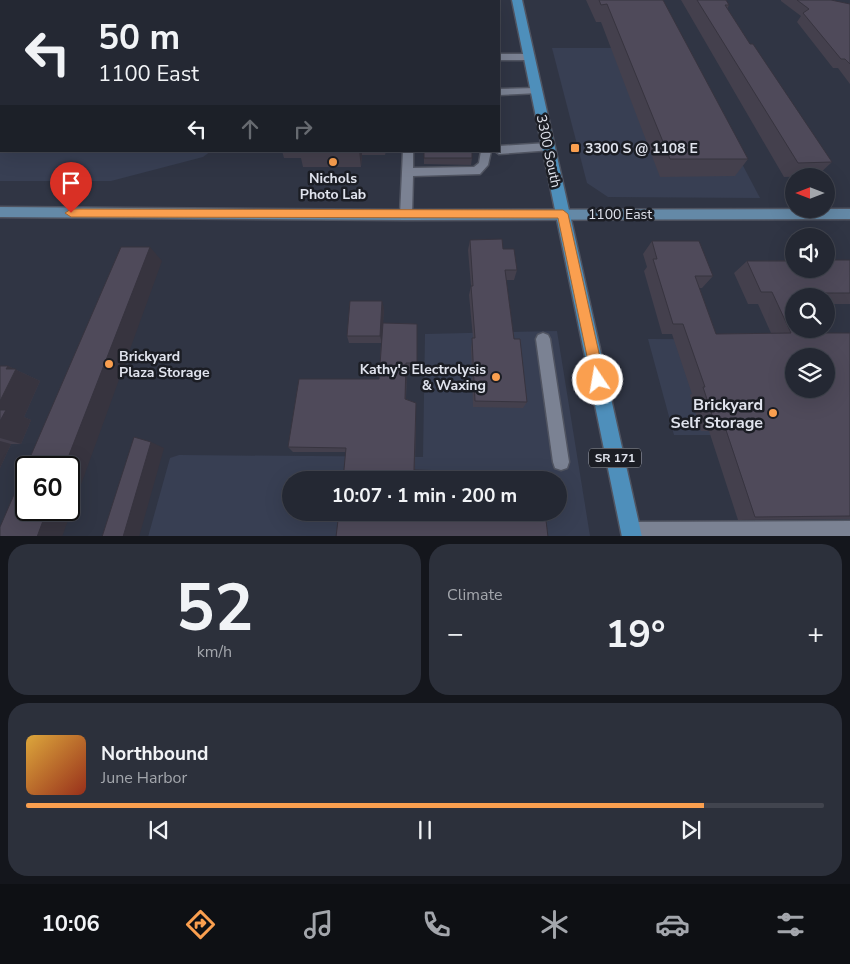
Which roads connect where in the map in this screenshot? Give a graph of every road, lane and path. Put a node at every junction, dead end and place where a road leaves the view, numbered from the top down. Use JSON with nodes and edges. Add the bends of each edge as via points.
{"nodes":[{"id":1,"x":517,"y":0,"type":"edge"},
{"id":2,"x":500,"y":57,"type":"edge"},
{"id":3,"x":529,"y":57,"type":"junction"},
{"id":4,"x":536,"y":90,"type":"junction"},
{"id":5,"x":500,"y":92,"type":"edge"},
{"id":6,"x":548,"y":147,"type":"junction"},
{"id":7,"x":500,"y":150,"type":"edge"},
{"id":8,"x":408,"y":152,"type":"edge"},
{"id":9,"x":486,"y":152,"type":"edge"},
{"id":10,"x":408,"y":172,"type":"junction"},
{"id":11,"x":0,"y":212,"type":"edge"},
{"id":12,"x":563,"y":214,"type":"junction"},
{"id":13,"x":850,"y":214,"type":"edge"},
{"id":14,"x":406,"y":215,"type":"junction"},
{"id":15,"x":544,"y":339,"type":"dead end"},
{"id":16,"x":561,"y":462,"type":"dead end"},
{"id":17,"x":850,"y":530,"type":"edge"},
{"id":18,"x":631,"y":534,"type":"edge"}],
"edges":[{"from":1,"to":3,"type":"main road","name":"3300 South","number":"SR 171"},
{"from":2,"to":3,"type":"lane"},
{"from":3,"to":4,"type":"main road","name":"3300 South","number":"SR 171"},
{"from":4,"to":5,"type":"lane"},
{"from":4,"to":6,"type":"main road","name":"3300 South","number":"SR 171"},
{"from":6,"to":7,"type":"lane"},
{"from":6,"to":12,"type":"main road","name":"3300 South","number":"SR 171"},
{"from":8,"to":10,"type":"lane"},
{"from":9,"to":10,"type":"lane","via":[[481,169],[476,171]]},
{"from":10,"to":14,"type":"lane"},
{"from":11,"to":14,"type":"street","name":"1100 East"},
{"from":12,"to":13,"type":"street","name":"1100 East"},
{"from":12,"to":14,"type":"street","name":"1100 East"},
{"from":12,"to":18,"type":"main road","name":"3300 South","number":"SR 171"},
{"from":15,"to":16,"type":"lane"},
{"from":17,"to":18,"type":"lane"}]}
